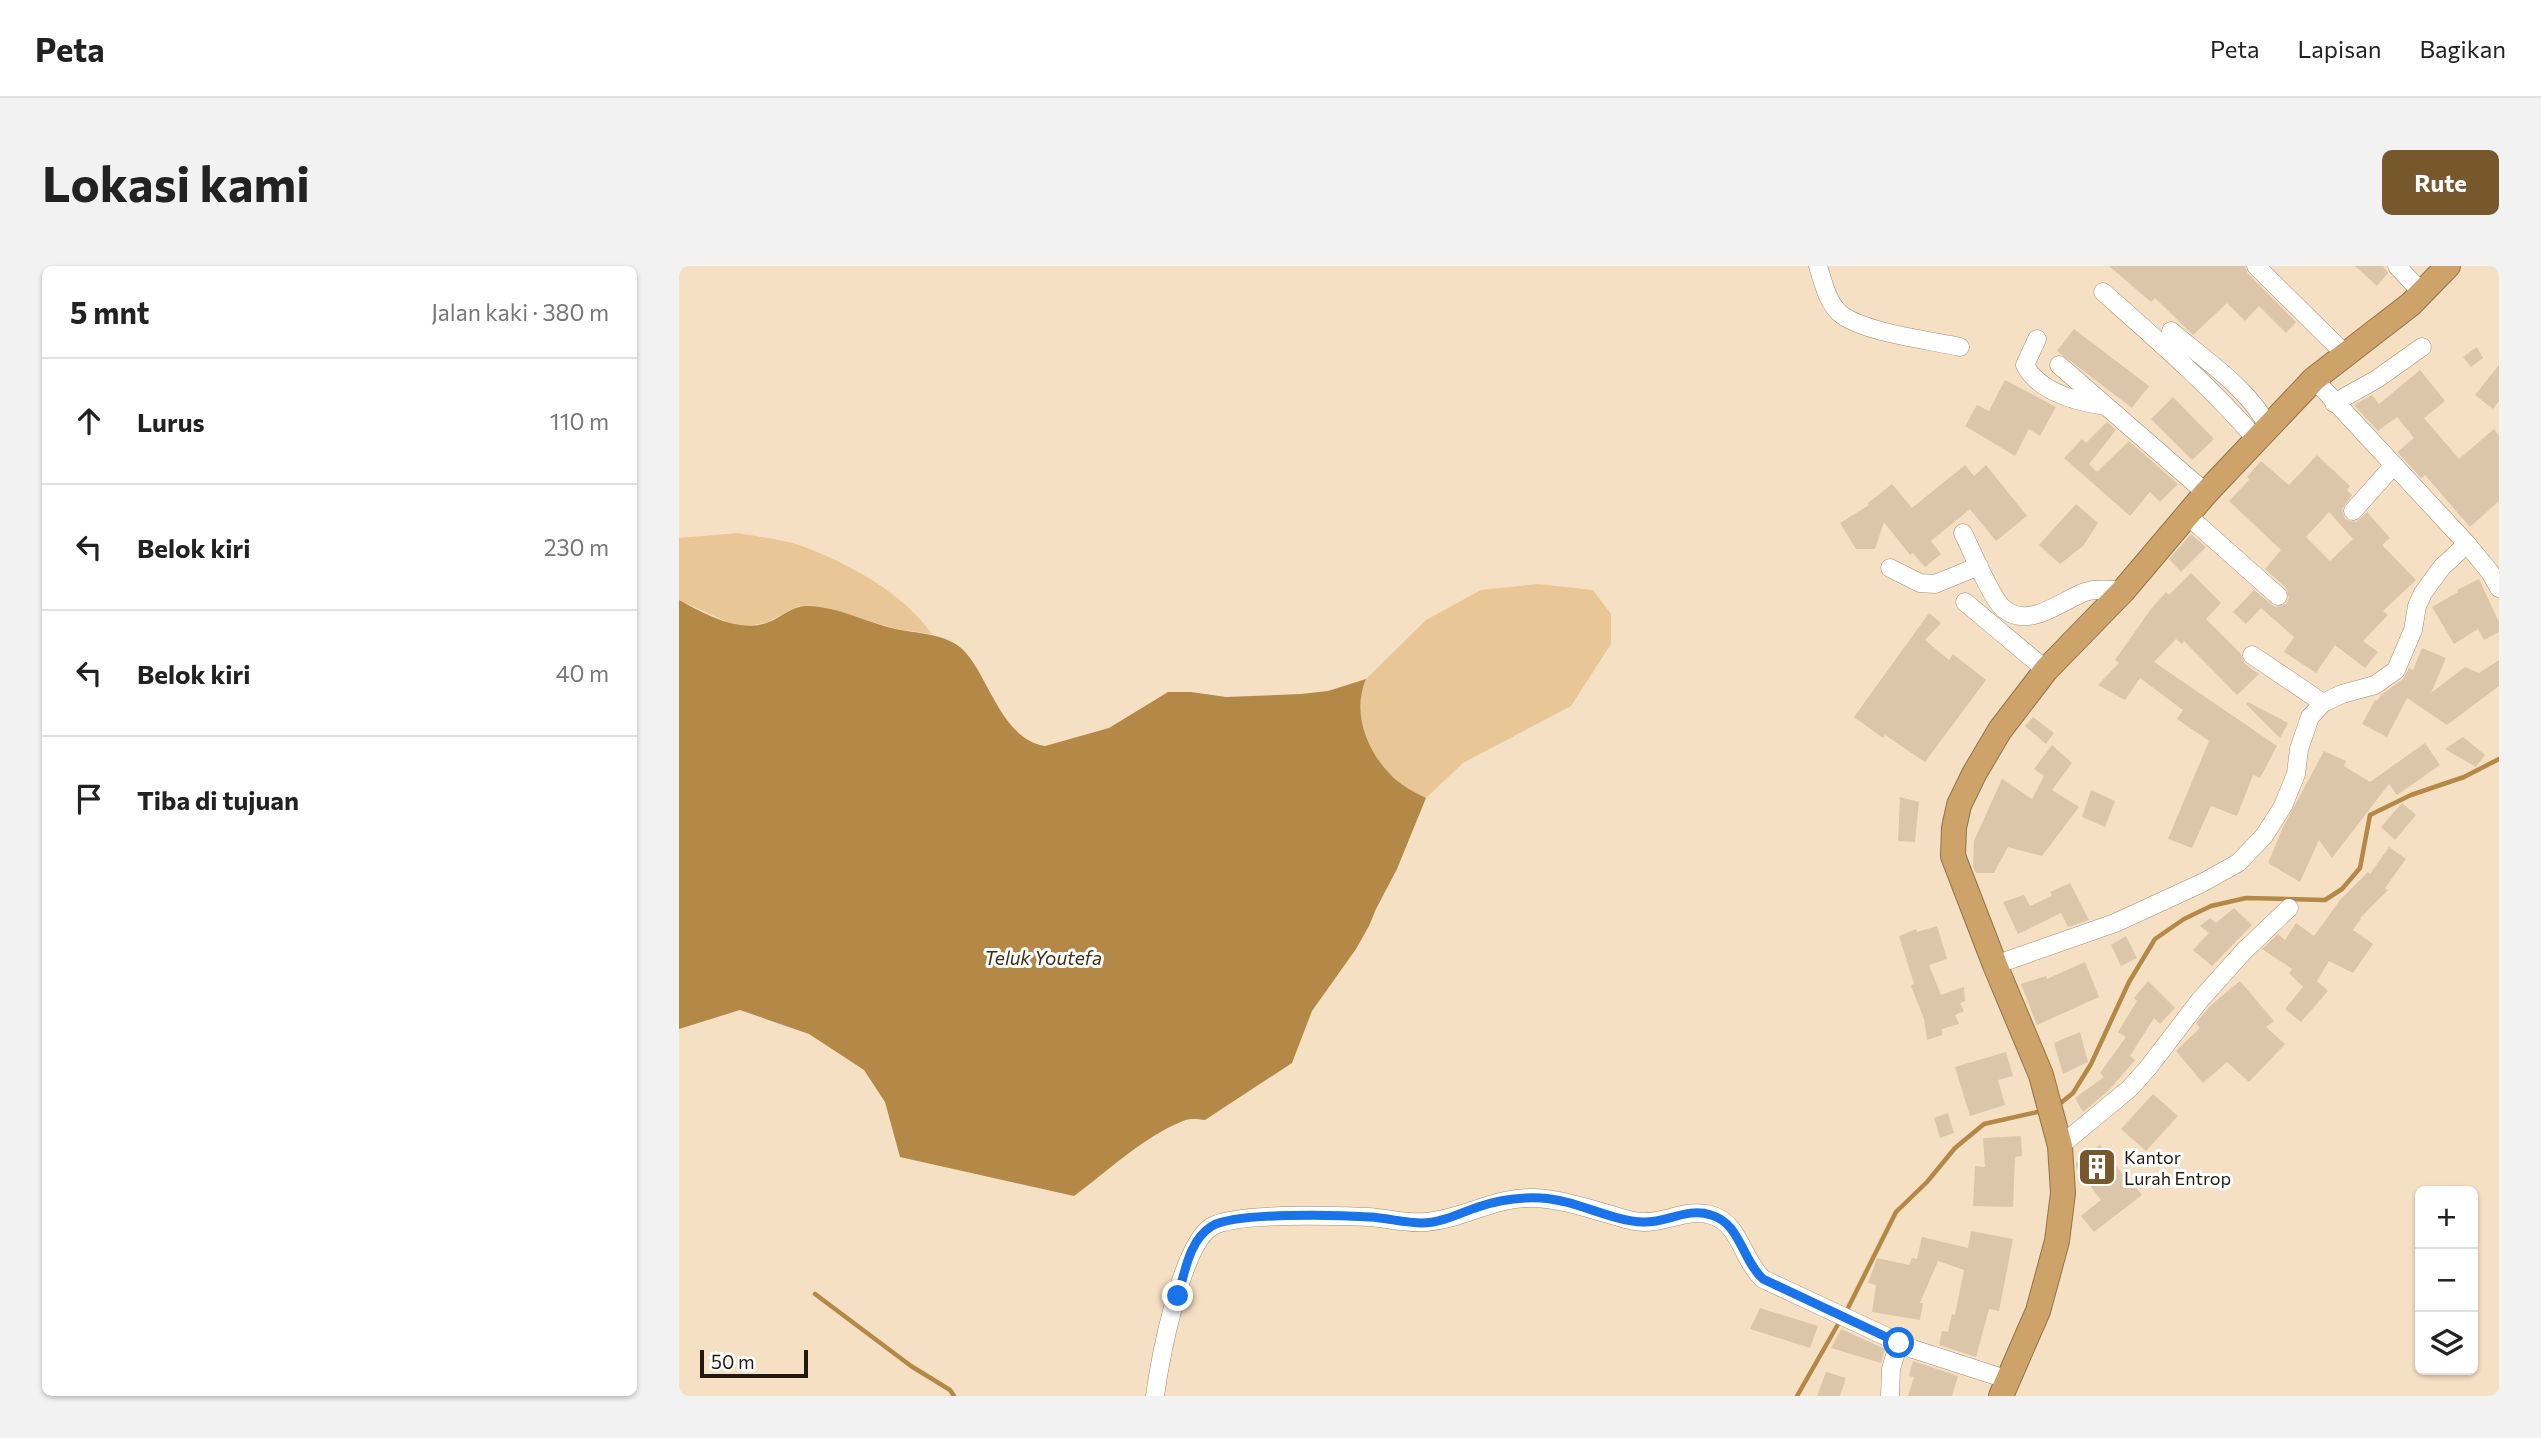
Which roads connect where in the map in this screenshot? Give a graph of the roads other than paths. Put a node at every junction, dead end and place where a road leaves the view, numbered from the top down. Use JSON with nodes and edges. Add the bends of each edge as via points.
{"nodes":[{"id":1,"x":1818,"y":266,"type":"edge"},
{"id":2,"x":2256,"y":266,"type":"edge"},
{"id":3,"x":2397,"y":266,"type":"edge"},
{"id":4,"x":2448,"y":266,"type":"edge"},
{"id":5,"x":2103,"y":292,"type":"dead end"},
{"id":6,"x":2422,"y":293,"type":"junction"},
{"id":7,"x":2171,"y":331,"type":"dead end"},
{"id":8,"x":2037,"y":339,"type":"dead end"},
{"id":9,"x":1960,"y":347,"type":"dead end"},
{"id":10,"x":2422,"y":347,"type":"dead end"},
{"id":11,"x":2346,"y":355,"type":"junction"},
{"id":12,"x":2059,"y":365,"type":"dead end"},
{"id":13,"x":2314,"y":379,"type":"junction"},
{"id":14,"x":2334,"y":403,"type":"junction"},
{"id":15,"x":2106,"y":406,"type":"junction"},
{"id":16,"x":2262,"y":433,"type":"junction"},
{"id":17,"x":2394,"y":466,"type":"junction"},
{"id":18,"x":2206,"y":494,"type":"junction"},
{"id":19,"x":2353,"y":511,"type":"dead end"},
{"id":20,"x":2188,"y":516,"type":"junction"},
{"id":21,"x":1963,"y":533,"type":"dead end"},
{"id":22,"x":2467,"y":544,"type":"junction"},
{"id":23,"x":1979,"y":566,"type":"junction"},
{"id":24,"x":1890,"y":568,"type":"dead end"},
{"id":25,"x":2499,"y":588,"type":"edge"},
{"id":26,"x":2123,"y":591,"type":"junction"},
{"id":27,"x":2278,"y":596,"type":"dead end"},
{"id":28,"x":1965,"y":602,"type":"dead end"},
{"id":29,"x":2252,"y":655,"type":"dead end"},
{"id":30,"x":2046,"y":670,"type":"junction"},
{"id":31,"x":2323,"y":703,"type":"junction"},
{"id":32,"x":2289,"y":908,"type":"dead end"},
{"id":33,"x":1995,"y":965,"type":"junction"},
{"id":34,"x":2060,"y":1146,"type":"junction"},
{"id":35,"x":1893,"y":1340,"type":"junction"},
{"id":36,"x":2005,"y":1388,"type":"edge"},
{"id":37,"x":1155,"y":1396,"type":"edge"},
{"id":38,"x":1890,"y":1396,"type":"edge"}],
"edges":[{"from":1,"to":9,"type":"street","via":[[1841,315],[1866,326]]},
{"from":2,"to":11,"type":"street"},
{"from":3,"to":6,"type":"street"},
{"from":4,"to":6,"type":"highway"},
{"from":5,"to":16,"type":"street"},
{"from":6,"to":11,"type":"highway"},
{"from":7,"to":16,"type":"street","via":[[2256,407]]},
{"from":8,"to":15,"type":"street","via":[[2025,365],[2029,373],[2059,393]]},
{"from":10,"to":14,"type":"street"},
{"from":11,"to":13,"type":"highway"},
{"from":12,"to":15,"type":"street"},
{"from":13,"to":14,"type":"street"},
{"from":13,"to":16,"type":"highway"},
{"from":14,"to":17,"type":"street"},
{"from":15,"to":18,"type":"street"},
{"from":16,"to":18,"type":"highway"},
{"from":17,"to":19,"type":"street"},
{"from":17,"to":22,"type":"street"},
{"from":18,"to":20,"type":"highway"},
{"from":20,"to":26,"type":"highway"},
{"from":20,"to":27,"type":"street"},
{"from":21,"to":23,"type":"street"},
{"from":22,"to":25,"type":"street"},
{"from":22,"to":31,"type":"street","via":[[2423,593],[2396,670],[2375,685]]},
{"from":23,"to":24,"type":"street","via":[[1935,584],[1920,583]]},
{"from":23,"to":26,"type":"street","via":[[2004,609],[2015,614],[2041,613],[2097,589]]},
{"from":26,"to":30,"type":"highway"},
{"from":28,"to":30,"type":"street"},
{"from":29,"to":31,"type":"street"},
{"from":30,"to":33,"type":"highway","via":[[2000,730],[1974,774],[1954,828],[1953,856]]},
{"from":31,"to":33,"type":"street","via":[[2310,718],[2283,806],[2265,836],[2238,863],[2115,923]]},
{"from":32,"to":34,"type":"street","via":[[2200,1000],[2129,1089]]},
{"from":33,"to":34,"type":"highway","via":[[2041,1075]]},
{"from":34,"to":36,"type":"highway","via":[[2063,1194],[2057,1241],[2038,1311]]},
{"from":35,"to":36,"type":"street"},
{"from":35,"to":37,"type":"street","via":[[1763,1279],[1728,1225],[1709,1214],[1641,1222],[1533,1198],[1492,1203],[1422,1223],[1370,1217],[1241,1218],[1211,1227],[1190,1254]]},
{"from":35,"to":38,"type":"street"}]}
